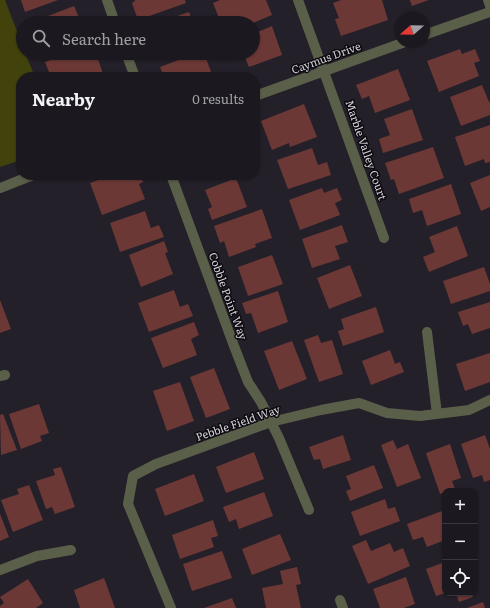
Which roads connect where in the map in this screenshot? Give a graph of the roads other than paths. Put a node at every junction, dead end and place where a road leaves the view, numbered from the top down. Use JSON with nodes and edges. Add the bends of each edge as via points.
{"nodes":[{"id":1,"x":107,"y":0,"type":"edge"},
{"id":2,"x":298,"y":0,"type":"edge"},
{"id":3,"x":488,"y":0,"type":"edge"},
{"id":4,"x":490,"y":6,"type":"edge"},
{"id":5,"x":490,"y":12,"type":"edge"},
{"id":6,"x":113,"y":16,"type":"edge"},
{"id":7,"x":430,"y":33,"type":"edge"},
{"id":8,"x":394,"y":46,"type":"edge"},
{"id":9,"x":129,"y":60,"type":"edge"},
{"id":10,"x":325,"y":71,"type":"junction"},
{"id":11,"x":133,"y":72,"type":"edge"},
{"id":12,"x":260,"y":94,"type":"edge"},
{"id":13,"x":20,"y":180,"type":"edge"},
{"id":14,"x":173,"y":180,"type":"edge"},
{"id":15,"x":0,"y":188,"type":"edge"},
{"id":16,"x":384,"y":238,"type":"dead end"},
{"id":17,"x":427,"y":332,"type":"dead end"},
{"id":18,"x":490,"y":400,"type":"edge"},
{"id":19,"x":437,"y":414,"type":"junction"},
{"id":20,"x":271,"y":422,"type":"junction"},
{"id":21,"x":308,"y":510,"type":"dead end"},
{"id":22,"x":71,"y":550,"type":"dead end"},
{"id":23,"x":0,"y":570,"type":"edge"},
{"id":24,"x":171,"y":608,"type":"edge"}],
"edges":[{"from":1,"to":6,"type":"street"},
{"from":2,"to":10,"type":"street","name":"Marble Valley Court"},
{"from":3,"to":4,"type":"street"},
{"from":5,"to":7,"type":"street"},
{"from":8,"to":10,"type":"street","name":"Caymus Drive"},
{"from":9,"to":11,"type":"street"},
{"from":10,"to":12,"type":"street","name":"Caymus Drive"},
{"from":10,"to":16,"type":"street","name":"Marble Valley Court"},
{"from":13,"to":15,"type":"street"},
{"from":14,"to":20,"type":"street","name":"Cobble Point Way","via":[[248,382]]},
{"from":17,"to":19,"type":"street"},
{"from":18,"to":19,"type":"street","name":"Pebble Field Way","via":[[469,410]]},
{"from":19,"to":20,"type":"street","name":"Pebble Field Way","via":[[420,416],[387,413],[359,402]]},
{"from":20,"to":21,"type":"street","name":"Cobble Point Way"},
{"from":20,"to":24,"type":"street","name":"Pebble Field Way","via":[[156,464],[133,476],[128,504]]},
{"from":22,"to":23,"type":"street","via":[[37,556]]}]}
